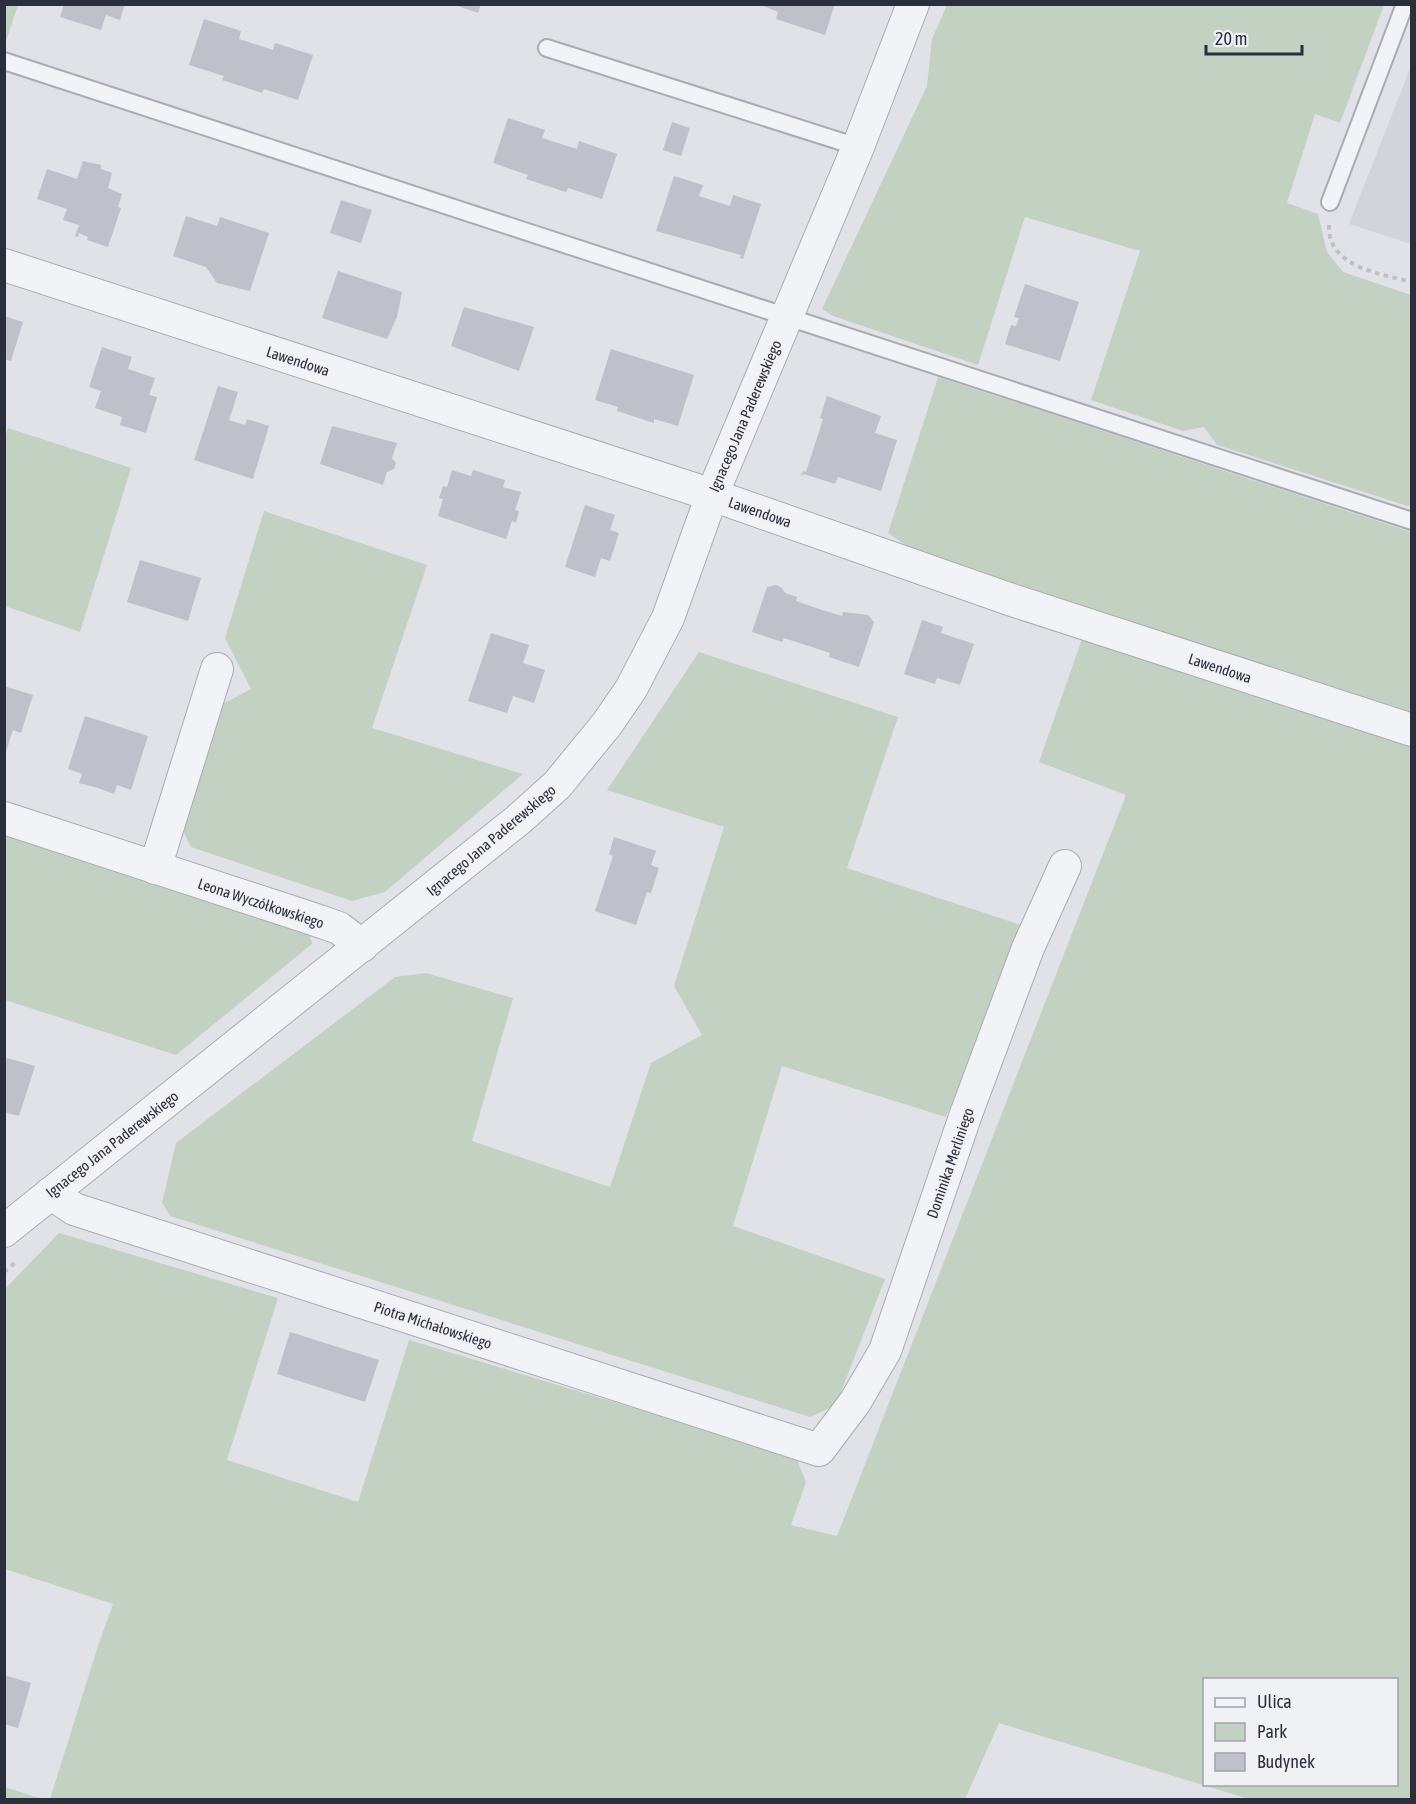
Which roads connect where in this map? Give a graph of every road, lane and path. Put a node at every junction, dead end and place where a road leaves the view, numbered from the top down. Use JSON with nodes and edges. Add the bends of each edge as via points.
{"nodes":[{"id":1,"x":913,"y":4,"type":"edge"},
{"id":2,"x":1405,"y":4,"type":"edge"},
{"id":3,"x":547,"y":48,"type":"dead end"},
{"id":4,"x":4,"y":61,"type":"edge"},
{"id":5,"x":858,"y":147,"type":"junction"},
{"id":6,"x":1330,"y":202,"type":"joint"},
{"id":7,"x":4,"y":265,"type":"edge"},
{"id":8,"x":1412,"y":282,"type":"edge"},
{"id":9,"x":787,"y":316,"type":"junction"},
{"id":10,"x":712,"y":495,"type":"junction"},
{"id":11,"x":1412,"y":521,"type":"edge"},
{"id":12,"x":217,"y":669,"type":"dead end"},
{"id":13,"x":1412,"y":730,"type":"edge"},
{"id":14,"x":4,"y":818,"type":"edge"},
{"id":15,"x":1065,"y":866,"type":"dead end"},
{"id":16,"x":155,"y":868,"type":"junction"},
{"id":17,"x":362,"y":946,"type":"junction"},
{"id":18,"x":28,"y":1202,"type":"edge"},
{"id":19,"x":4,"y":1231,"type":"edge"},
{"id":20,"x":819,"y":1450,"type":"joint"}],
"edges":[{"from":1,"to":5,"type":"street","name":"Ignacego Jana Paderewskiego"},
{"from":2,"to":6,"type":"lane"},
{"from":3,"to":5,"type":"lane"},
{"from":4,"to":9,"type":"lane"},
{"from":5,"to":9,"type":"street","name":"Ignacego Jana Paderewskiego"},
{"from":6,"to":8,"type":"path","via":[[1331,242],[1341,254],[1358,267]]},
{"from":7,"to":10,"type":"street","name":"Lawendowa"},
{"from":9,"to":10,"type":"street","name":"Ignacego Jana Paderewskiego"},
{"from":9,"to":11,"type":"lane"},
{"from":10,"to":13,"type":"street","name":"Lawendowa","via":[[1020,603]]},
{"from":10,"to":17,"type":"street","name":"Ignacego Jana Paderewskiego","via":[[668,618],[631,689],[607,724],[557,785]]},
{"from":12,"to":16,"type":"street"},
{"from":14,"to":16,"type":"street","name":"Leona Wyczółkowskiego"},
{"from":15,"to":20,"type":"street","name":"Dominika Merliniego","via":[[1028,948],[970,1103],[885,1351],[855,1402]]},
{"from":16,"to":17,"type":"street","name":"Leona Wyczółkowskiego","via":[[339,928]]},
{"from":17,"to":18,"type":"street","name":"Ignacego Jana Paderewskiego"},
{"from":18,"to":19,"type":"street","name":"Ignacego Jana Paderewskiego"},
{"from":18,"to":20,"type":"street","name":"Piotra Michałowskiego","via":[[74,1209]]}]}
